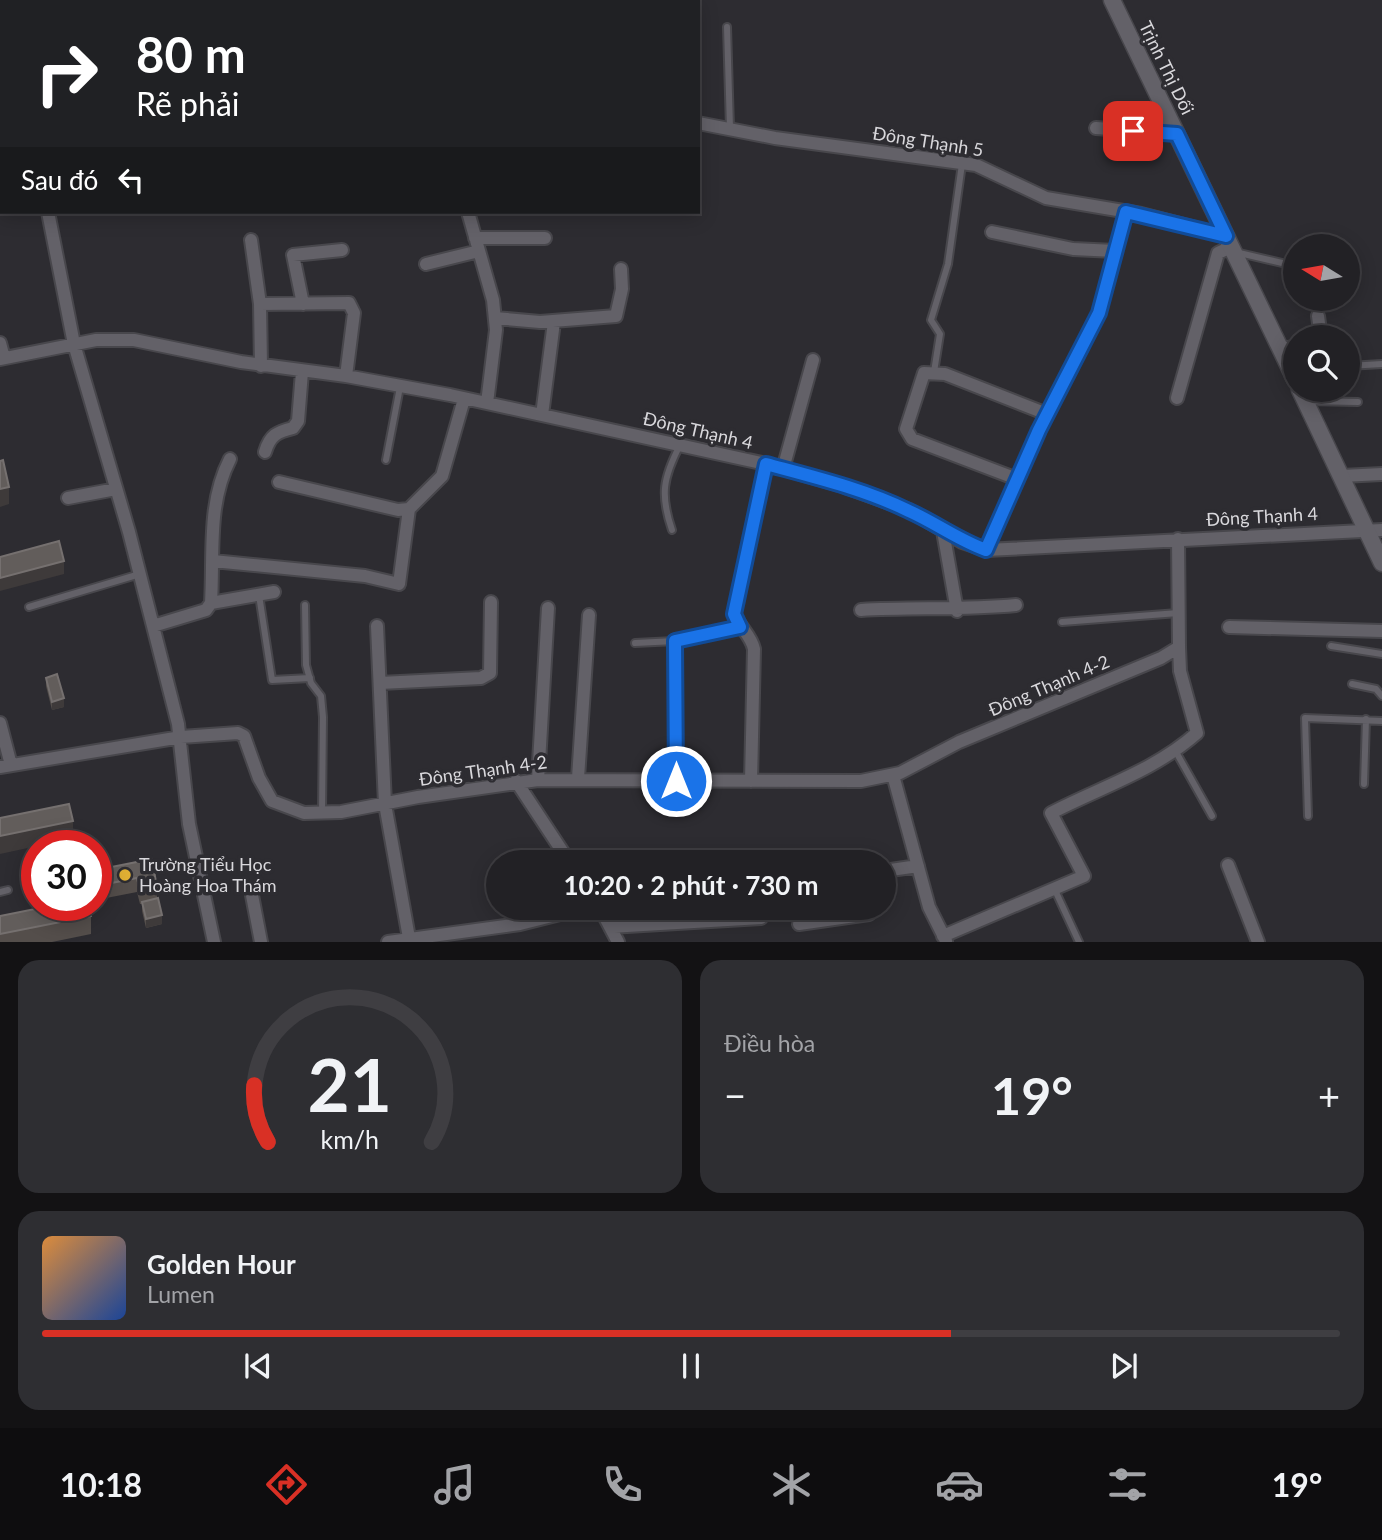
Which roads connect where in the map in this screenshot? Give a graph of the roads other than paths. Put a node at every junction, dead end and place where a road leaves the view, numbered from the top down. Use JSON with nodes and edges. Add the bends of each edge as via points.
{"nodes":[{"id":1,"x":1112,"y":0,"type":"edge"},
{"id":2,"x":727,"y":27,"type":"dead end"},
{"id":3,"x":700,"y":123,"type":"edge"},
{"id":4,"x":730,"y":128,"type":"junction"},
{"id":5,"x":1096,"y":128,"type":"dead end"},
{"id":6,"x":1177,"y":134,"type":"junction"},
{"id":7,"x":962,"y":164,"type":"junction"},
{"id":8,"x":1126,"y":212,"type":"junction"},
{"id":9,"x":48,"y":214,"type":"edge"},
{"id":10,"x":469,"y":214,"type":"edge"},
{"id":11,"x":992,"y":232,"type":"dead end"},
{"id":12,"x":475,"y":237,"type":"junction"},
{"id":13,"x":545,"y":238,"type":"dead end"},
{"id":14,"x":251,"y":240,"type":"dead end"},
{"id":15,"x":1230,"y":245,"type":"junction"},
{"id":16,"x":342,"y":250,"type":"dead end"},
{"id":17,"x":479,"y":251,"type":"junction"},
{"id":18,"x":1115,"y":251,"type":"junction"},
{"id":19,"x":1283,"y":262,"type":"edge"},
{"id":20,"x":426,"y":264,"type":"dead end"},
{"id":21,"x":621,"y":269,"type":"dead end"},
{"id":22,"x":260,"y":304,"type":"junction"},
{"id":23,"x":303,"y":304,"type":"junction"},
{"id":24,"x":1318,"y":316,"type":"dead end"},
{"id":25,"x":495,"y":318,"type":"junction"},
{"id":26,"x":554,"y":321,"type":"junction"},
{"id":27,"x":1319,"y":325,"type":"edge"},
{"id":28,"x":1283,"y":339,"type":"edge"},
{"id":29,"x":0,"y":343,"type":"edge"},
{"id":30,"x":74,"y":344,"type":"junction"},
{"id":31,"x":2,"y":358,"type":"edge"},
{"id":32,"x":813,"y":360,"type":"dead end"},
{"id":33,"x":1382,"y":365,"type":"edge"},
{"id":34,"x":261,"y":366,"type":"junction"},
{"id":35,"x":1360,"y":366,"type":"edge"},
{"id":36,"x":302,"y":372,"type":"junction"},
{"id":37,"x":934,"y":373,"type":"junction"},
{"id":38,"x":346,"y":376,"type":"junction"},
{"id":39,"x":400,"y":387,"type":"junction"},
{"id":40,"x":1177,"y":398,"type":"dead end"},
{"id":41,"x":464,"y":399,"type":"junction"},
{"id":42,"x":1306,"y":402,"type":"edge"},
{"id":43,"x":487,"y":403,"type":"junction"},
{"id":44,"x":1047,"y":414,"type":"junction"},
{"id":45,"x":542,"y":415,"type":"junction"},
{"id":46,"x":680,"y":445,"type":"junction"},
{"id":47,"x":264,"y":452,"type":"dead end"},
{"id":48,"x":230,"y":459,"type":"dead end"},
{"id":49,"x":386,"y":460,"type":"dead end"},
{"id":50,"x":766,"y":464,"type":"junction"},
{"id":51,"x":783,"y":469,"type":"junction"},
{"id":52,"x":1382,"y":474,"type":"edge"},
{"id":53,"x":1342,"y":476,"type":"junction"},
{"id":54,"x":1017,"y":479,"type":"junction"},
{"id":55,"x":279,"y":482,"type":"dead end"},
{"id":56,"x":116,"y":489,"type":"junction"},
{"id":57,"x":68,"y":498,"type":"dead end"},
{"id":58,"x":409,"y":509,"type":"junction"},
{"id":59,"x":1375,"y":529,"type":"edge"},
{"id":60,"x":672,"y":530,"type":"dead end"},
{"id":61,"x":943,"y":531,"type":"junction"},
{"id":62,"x":1178,"y":538,"type":"junction"},
{"id":63,"x":986,"y":550,"type":"junction"},
{"id":64,"x":213,"y":561,"type":"junction"},
{"id":65,"x":1382,"y":563,"type":"edge"},
{"id":66,"x":140,"y":574,"type":"junction"},
{"id":67,"x":274,"y":592,"type":"dead end"},
{"id":68,"x":258,"y":595,"type":"junction"},
{"id":69,"x":491,"y":602,"type":"dead end"},
{"id":70,"x":211,"y":603,"type":"junction"},
{"id":71,"x":305,"y":605,"type":"dead end"},
{"id":72,"x":1016,"y":605,"type":"dead end"},
{"id":73,"x":30,"y":607,"type":"dead end"},
{"id":74,"x":548,"y":608,"type":"dead end"},
{"id":75,"x":861,"y":610,"type":"dead end"},
{"id":76,"x":957,"y":611,"type":"junction"},
{"id":77,"x":1178,"y":613,"type":"junction"},
{"id":78,"x":589,"y":615,"type":"dead end"},
{"id":79,"x":1062,"y":622,"type":"dead end"},
{"id":80,"x":153,"y":626,"type":"junction"},
{"id":81,"x":377,"y":626,"type":"dead end"},
{"id":82,"x":1229,"y":626,"type":"dead end"},
{"id":83,"x":740,"y":627,"type":"junction"},
{"id":84,"x":1382,"y":631,"type":"edge"},
{"id":85,"x":675,"y":641,"type":"junction"},
{"id":86,"x":635,"y":643,"type":"dead end"},
{"id":87,"x":1331,"y":646,"type":"dead end"},
{"id":88,"x":1179,"y":647,"type":"junction"},
{"id":89,"x":1382,"y":654,"type":"edge"},
{"id":90,"x":310,"y":678,"type":"junction"},
{"id":91,"x":380,"y":683,"type":"junction"},
{"id":92,"x":1352,"y":684,"type":"dead end"},
{"id":93,"x":1382,"y":696,"type":"edge"},
{"id":94,"x":1366,"y":719,"type":"junction"},
{"id":95,"x":1382,"y":721,"type":"edge"},
{"id":96,"x":0,"y":723,"type":"edge"},
{"id":97,"x":181,"y":737,"type":"junction"},
{"id":98,"x":1176,"y":752,"type":"junction"},
{"id":99,"x":5,"y":766,"type":"edge"},
{"id":100,"x":892,"y":775,"type":"junction"},
{"id":101,"x":578,"y":778,"type":"junction"},
{"id":102,"x":538,"y":780,"type":"junction"},
{"id":103,"x":516,"y":781,"type":"junction"},
{"id":104,"x":676,"y":781,"type":"junction"},
{"id":105,"x":751,"y":781,"type":"junction"},
{"id":106,"x":1364,"y":784,"type":"dead end"},
{"id":107,"x":385,"y":804,"type":"junction"},
{"id":108,"x":322,"y":813,"type":"junction"},
{"id":109,"x":1308,"y":816,"type":"dead end"},
{"id":110,"x":1212,"y":817,"type":"dead end"},
{"id":111,"x":561,"y":850,"type":"edge"},
{"id":112,"x":1228,"y":865,"type":"dead end"},
{"id":113,"x":918,"y":866,"type":"junction"},
{"id":114,"x":896,"y":869,"type":"edge"},
{"id":115,"x":1054,"y":888,"type":"junction"},
{"id":116,"x":8,"y":890,"type":"dead end"},
{"id":117,"x":251,"y":890,"type":"dead end"},
{"id":118,"x":0,"y":892,"type":"edge"},
{"id":119,"x":536,"y":920,"type":"edge"},
{"id":120,"x":606,"y":920,"type":"edge"},
{"id":121,"x":727,"y":920,"type":"edge"},
{"id":122,"x":840,"y":920,"type":"edge"},
{"id":123,"x":799,"y":925,"type":"dead end"},
{"id":124,"x":610,"y":927,"type":"junction"},
{"id":125,"x":409,"y":938,"type":"junction"},
{"id":126,"x":944,"y":939,"type":"edge"},
{"id":127,"x":214,"y":942,"type":"edge"},
{"id":128,"x":261,"y":942,"type":"edge"},
{"id":129,"x":388,"y":942,"type":"edge"},
{"id":130,"x":618,"y":942,"type":"edge"},
{"id":131,"x":1079,"y":942,"type":"edge"},
{"id":132,"x":1258,"y":942,"type":"edge"}],
"edges":[{"from":1,"to":6,"type":"main road","name":"Trịnh Thị Dối"},
{"from":2,"to":4,"type":"lane"},
{"from":3,"to":4,"type":"street","name":"Đông Thạnh 5"},
{"from":4,"to":7,"type":"street","name":"Đông Thạnh 5"},
{"from":5,"to":6,"type":"street"},
{"from":6,"to":15,"type":"main road","name":"Trịnh Thị Dối"},
{"from":7,"to":8,"type":"street","name":"Đông Thạnh 5","via":[[995,172],[1046,198]]},
{"from":7,"to":37,"type":"lane","via":[[948,264],[930,320],[940,334]]},
{"from":8,"to":15,"type":"street","name":"Đông Thạnh 5"},
{"from":8,"to":18,"type":"street"},
{"from":9,"to":30,"type":"street"},
{"from":10,"to":12,"type":"street"},
{"from":11,"to":18,"type":"street","via":[[1073,249]]},
{"from":12,"to":13,"type":"street"},
{"from":12,"to":17,"type":"street"},
{"from":14,"to":22,"type":"street"},
{"from":15,"to":19,"type":"lane"},
{"from":15,"to":28,"type":"main road","name":"Trịnh Thị Dối"},
{"from":15,"to":40,"type":"street","via":[[1218,253]]},
{"from":16,"to":23,"type":"street","via":[[293,255]]},
{"from":17,"to":20,"type":"street"},
{"from":17,"to":25,"type":"street"},
{"from":18,"to":44,"type":"street","via":[[1099,313]]},
{"from":21,"to":26,"type":"street","via":[[617,316]]},
{"from":22,"to":23,"type":"street"},
{"from":22,"to":34,"type":"street"},
{"from":23,"to":38,"type":"street","via":[[349,303],[354,313]]},
{"from":24,"to":27,"type":"street"},
{"from":25,"to":26,"type":"street"},
{"from":25,"to":43,"type":"street"},
{"from":26,"to":45,"type":"street"},
{"from":29,"to":31,"type":"street"},
{"from":30,"to":31,"type":"street","name":"Đông Thạnh 4"},
{"from":30,"to":34,"type":"street","name":"Đông Thạnh 4","via":[[134,340]]},
{"from":30,"to":56,"type":"street"},
{"from":32,"to":51,"type":"street"},
{"from":33,"to":35,"type":"lane"},
{"from":34,"to":36,"type":"street","name":"Đông Thạnh 4"},
{"from":36,"to":38,"type":"street","name":"Đông Thạnh 4"},
{"from":36,"to":47,"type":"street","via":[[298,421],[269,439]]},
{"from":37,"to":44,"type":"street"},
{"from":37,"to":54,"type":"street","via":[[924,373],[920,384],[906,429],[912,439]]},
{"from":38,"to":39,"type":"street","name":"Đông Thạnh 4"},
{"from":39,"to":41,"type":"street","name":"Đông Thạnh 4"},
{"from":39,"to":49,"type":"lane"},
{"from":41,"to":43,"type":"street","name":"Đông Thạnh 4"},
{"from":41,"to":58,"type":"street","via":[[442,476]]},
{"from":42,"to":53,"type":"main road"},
{"from":43,"to":45,"type":"street","name":"Đông Thạnh 4"},
{"from":44,"to":54,"type":"street"},
{"from":45,"to":46,"type":"street","name":"Đông Thạnh 4"},
{"from":46,"to":50,"type":"street","name":"Đông Thạnh 4"},
{"from":46,"to":60,"type":"lane","via":[[667,469],[663,502]]},
{"from":48,"to":64,"type":"street","via":[[214,505]]},
{"from":50,"to":51,"type":"street","name":"Đông Thạnh 4"},
{"from":50,"to":83,"type":"street","via":[[734,614]]},
{"from":51,"to":61,"type":"street","name":"Đông Thạnh 4","via":[[909,510]]},
{"from":52,"to":53,"type":"street"},
{"from":53,"to":59,"type":"main road"},
{"from":54,"to":63,"type":"street"},
{"from":55,"to":58,"type":"street"},
{"from":56,"to":57,"type":"street"},
{"from":56,"to":66,"type":"street"},
{"from":58,"to":64,"type":"street","via":[[399,584],[365,576]]},
{"from":59,"to":62,"type":"street","name":"Đông Thạnh 4"},
{"from":59,"to":65,"type":"main road"},
{"from":61,"to":63,"type":"street","name":"Đông Thạnh 4"},
{"from":61,"to":76,"type":"street"},
{"from":62,"to":63,"type":"street","name":"Đông Thạnh 4"},
{"from":62,"to":77,"type":"street"},
{"from":64,"to":70,"type":"street"},
{"from":66,"to":73,"type":"lane"},
{"from":66,"to":80,"type":"street"},
{"from":67,"to":68,"type":"street"},
{"from":68,"to":70,"type":"street"},
{"from":68,"to":90,"type":"lane","via":[[272,680]]},
{"from":69,"to":91,"type":"street","via":[[489,673],[481,678]]},
{"from":70,"to":80,"type":"street","via":[[206,610]]},
{"from":71,"to":90,"type":"lane"},
{"from":72,"to":76,"type":"street"},
{"from":74,"to":102,"type":"street"},
{"from":75,"to":76,"type":"street","via":[[941,607]]},
{"from":77,"to":79,"type":"lane"},
{"from":77,"to":88,"type":"street"},
{"from":78,"to":101,"type":"street"},
{"from":80,"to":97,"type":"street"},
{"from":81,"to":91,"type":"street"},
{"from":82,"to":84,"type":"street"},
{"from":83,"to":85,"type":"lane"},
{"from":83,"to":105,"type":"street","via":[[752,637],[754,649]]},
{"from":85,"to":86,"type":"lane"},
{"from":85,"to":104,"type":"street"},
{"from":87,"to":89,"type":"lane"},
{"from":88,"to":98,"type":"street","via":[[1180,671],[1197,733]]},
{"from":88,"to":100,"type":"street","name":"Đông Thạnh 4-2"},
{"from":90,"to":108,"type":"lane","via":[[321,696],[323,717]]},
{"from":91,"to":107,"type":"street"},
{"from":92,"to":93,"type":"lane","via":[[1376,689]]},
{"from":94,"to":95,"type":"lane"},
{"from":94,"to":106,"type":"lane"},
{"from":94,"to":109,"type":"lane","via":[[1305,718]]},
{"from":96,"to":99,"type":"street"},
{"from":97,"to":99,"type":"street","name":"Đông Thạnh 4-2"},
{"from":97,"to":108,"type":"street","name":"Đông Thạnh 4-2","via":[[244,736],[272,800],[304,813]]},
{"from":97,"to":127,"type":"street","via":[[178,748],[189,824]]},
{"from":98,"to":110,"type":"lane"},
{"from":98,"to":115,"type":"street","via":[[1051,813],[1084,876]]},
{"from":100,"to":105,"type":"street","name":"Đông Thạnh 4-2","via":[[861,781]]},
{"from":100,"to":113,"type":"street"},
{"from":101,"to":102,"type":"street","name":"Đông Thạnh 4-2"},
{"from":101,"to":104,"type":"street","name":"Đông Thạnh 4-2"},
{"from":102,"to":103,"type":"street","name":"Đông Thạnh 4-2"},
{"from":103,"to":107,"type":"street","name":"Đông Thạnh 4-2"},
{"from":103,"to":111,"type":"street"},
{"from":104,"to":105,"type":"street","name":"Đông Thạnh 4-2"},
{"from":107,"to":108,"type":"street","name":"Đông Thạnh 4-2"},
{"from":107,"to":125,"type":"street"},
{"from":112,"to":132,"type":"street"},
{"from":113,"to":114,"type":"street"},
{"from":113,"to":126,"type":"street"},
{"from":115,"to":126,"type":"street"},
{"from":115,"to":131,"type":"lane"},
{"from":116,"to":118,"type":"lane"},
{"from":117,"to":128,"type":"street"},
{"from":119,"to":125,"type":"street"},
{"from":120,"to":124,"type":"street"},
{"from":121,"to":124,"type":"street"},
{"from":122,"to":123,"type":"street"},
{"from":124,"to":130,"type":"street"},
{"from":125,"to":129,"type":"street"}]}
